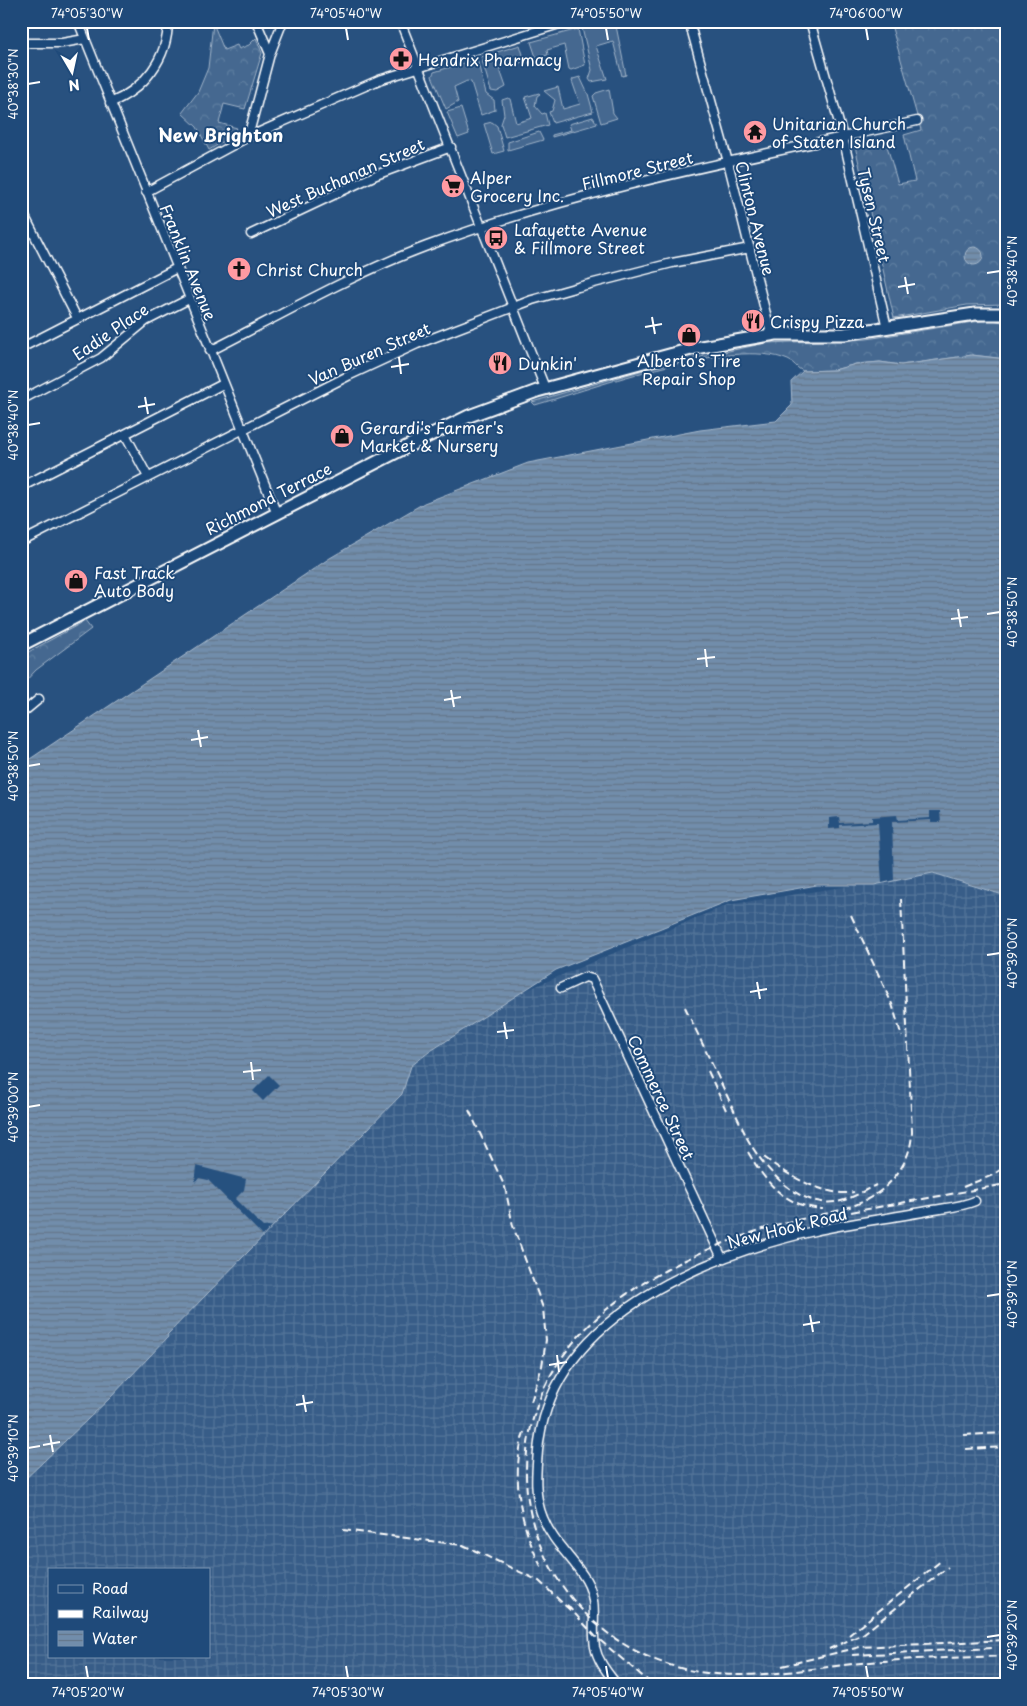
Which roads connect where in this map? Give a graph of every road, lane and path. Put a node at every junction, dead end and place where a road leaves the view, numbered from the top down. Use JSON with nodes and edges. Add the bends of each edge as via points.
{"nodes":[{"id":1,"x":78,"y":21,"type":"edge"},
{"id":2,"x":168,"y":21,"type":"edge"},
{"id":3,"x":256,"y":21,"type":"edge"},
{"id":4,"x":283,"y":21,"type":"edge"},
{"id":5,"x":400,"y":21,"type":"edge"},
{"id":6,"x":569,"y":21,"type":"edge"},
{"id":7,"x":689,"y":21,"type":"edge"},
{"id":8,"x":810,"y":21,"type":"edge"},
{"id":9,"x":85,"y":39,"type":"junction"},
{"id":10,"x":21,"y":43,"type":"edge"},
{"id":11,"x":270,"y":54,"type":"junction"},
{"id":12,"x":418,"y":67,"type":"junction"},
{"id":13,"x":110,"y":103,"type":"junction"},
{"id":14,"x":917,"y":121,"type":"dead end"},
{"id":15,"x":843,"y":137,"type":"junction"},
{"id":16,"x":248,"y":138,"type":"junction"},
{"id":17,"x":451,"y":147,"type":"junction"},
{"id":18,"x":728,"y":162,"type":"junction"},
{"id":19,"x":146,"y":192,"type":"junction"},
{"id":20,"x":21,"y":209,"type":"edge"},
{"id":21,"x":483,"y":227,"type":"junction"},
{"id":22,"x":251,"y":234,"type":"dead end"},
{"id":23,"x":750,"y":248,"type":"junction"},
{"id":24,"x":177,"y":268,"type":"junction"},
{"id":25,"x":189,"y":299,"type":"junction"},
{"id":26,"x":515,"y":308,"type":"junction"},
{"id":27,"x":1006,"y":314,"type":"edge"},
{"id":28,"x":77,"y":318,"type":"junction"},
{"id":29,"x":887,"y":328,"type":"junction"},
{"id":30,"x":771,"y":334,"type":"junction"},
{"id":31,"x":21,"y":348,"type":"edge"},
{"id":32,"x":210,"y":351,"type":"junction"},
{"id":33,"x":223,"y":384,"type":"junction"},
{"id":34,"x":545,"y":388,"type":"junction"},
{"id":35,"x":21,"y":400,"type":"edge"},
{"id":36,"x":241,"y":429,"type":"junction"},
{"id":37,"x":126,"y":434,"type":"junction"},
{"id":38,"x":148,"y":476,"type":"junction"},
{"id":39,"x":21,"y":488,"type":"edge"},
{"id":40,"x":276,"y":512,"type":"junction"},
{"id":41,"x":21,"y":542,"type":"edge"},
{"id":42,"x":21,"y":645,"type":"edge"},
{"id":43,"x":39,"y":699,"type":"dead end"},
{"id":44,"x":21,"y":714,"type":"edge"},
{"id":45,"x":561,"y":988,"type":"dead end"},
{"id":46,"x":976,"y":1201,"type":"dead end"},
{"id":47,"x":722,"y":1258,"type":"junction"},
{"id":48,"x":617,"y":1685,"type":"edge"}],
"edges":[{"from":1,"to":9,"type":"street","name":"Franklin Avenue"},
{"from":2,"to":13,"type":"street","via":[[164,48],[154,69],[138,87]]},
{"from":3,"to":11,"type":"street"},
{"from":4,"to":11,"type":"street"},
{"from":5,"to":12,"type":"street"},
{"from":6,"to":12,"type":"street"},
{"from":7,"to":18,"type":"street","name":"Clinton Avenue"},
{"from":8,"to":15,"type":"street","name":"Tysen Street"},
{"from":9,"to":10,"type":"street","via":[[62,43]]},
{"from":9,"to":13,"type":"street","name":"Franklin Avenue"},
{"from":11,"to":16,"type":"street"},
{"from":12,"to":16,"type":"street","via":[[371,83]]},
{"from":12,"to":17,"type":"street"},
{"from":13,"to":19,"type":"street","name":"Franklin Avenue"},
{"from":14,"to":15,"type":"street","name":"Fillmore Street"},
{"from":15,"to":18,"type":"street","name":"Fillmore Street"},
{"from":15,"to":29,"type":"street","name":"Tysen Street"},
{"from":16,"to":19,"type":"street"},
{"from":17,"to":21,"type":"street"},
{"from":17,"to":22,"type":"street","name":"West Buchanan Street","via":[[368,179]]},
{"from":18,"to":21,"type":"street","name":"Fillmore Street","via":[[618,187]]},
{"from":18,"to":23,"type":"street","name":"Clinton Avenue"},
{"from":19,"to":24,"type":"street","name":"Franklin Avenue"},
{"from":20,"to":28,"type":"street"},
{"from":21,"to":26,"type":"street"},
{"from":21,"to":32,"type":"street","name":"Fillmore Street","via":[[378,267]]},
{"from":23,"to":26,"type":"street","name":"Van Buren Street","via":[[619,276]]},
{"from":23,"to":30,"type":"street","name":"Clinton Avenue"},
{"from":24,"to":25,"type":"street","name":"Franklin Avenue"},
{"from":24,"to":28,"type":"street"},
{"from":25,"to":32,"type":"street","name":"Franklin Avenue"},
{"from":25,"to":35,"type":"street","name":"Eadie Place","via":[[146,321],[101,358]]},
{"from":26,"to":34,"type":"street"},
{"from":26,"to":36,"type":"street","name":"Van Buren Street","via":[[417,344]]},
{"from":27,"to":29,"type":"main road","name":"Richmond Terrace","via":[[974,314]]},
{"from":28,"to":31,"type":"street"},
{"from":29,"to":30,"type":"main road","name":"Richmond Terrace","via":[[844,334]]},
{"from":30,"to":34,"type":"main road","name":"Richmond Terrace","via":[[663,356]]},
{"from":32,"to":33,"type":"street","name":"Franklin Avenue"},
{"from":33,"to":36,"type":"street","name":"Franklin Avenue"},
{"from":33,"to":37,"type":"street"},
{"from":34,"to":40,"type":"main road","name":"Richmond Terrace","via":[[463,419]]},
{"from":36,"to":38,"type":"street","name":"Van Buren Street"},
{"from":36,"to":40,"type":"street","name":"Franklin Avenue"},
{"from":37,"to":38,"type":"street"},
{"from":37,"to":39,"type":"street"},
{"from":38,"to":41,"type":"street","name":"Van Buren Street"},
{"from":40,"to":42,"type":"main road","name":"Richmond Terrace"},
{"from":43,"to":44,"type":"street"},
{"from":45,"to":47,"type":"street","name":"Commerce Street","via":[[585,977],[592,979]]},
{"from":46,"to":47,"type":"street","name":"New Hook Road","via":[[814,1231]]},
{"from":47,"to":48,"type":"street","name":"New Hook Road","via":[[608,1321],[575,1354],[556,1385],[545,1412],[536,1478],[542,1516],[557,1545],[588,1583],[596,1612],[596,1649]]}]}
